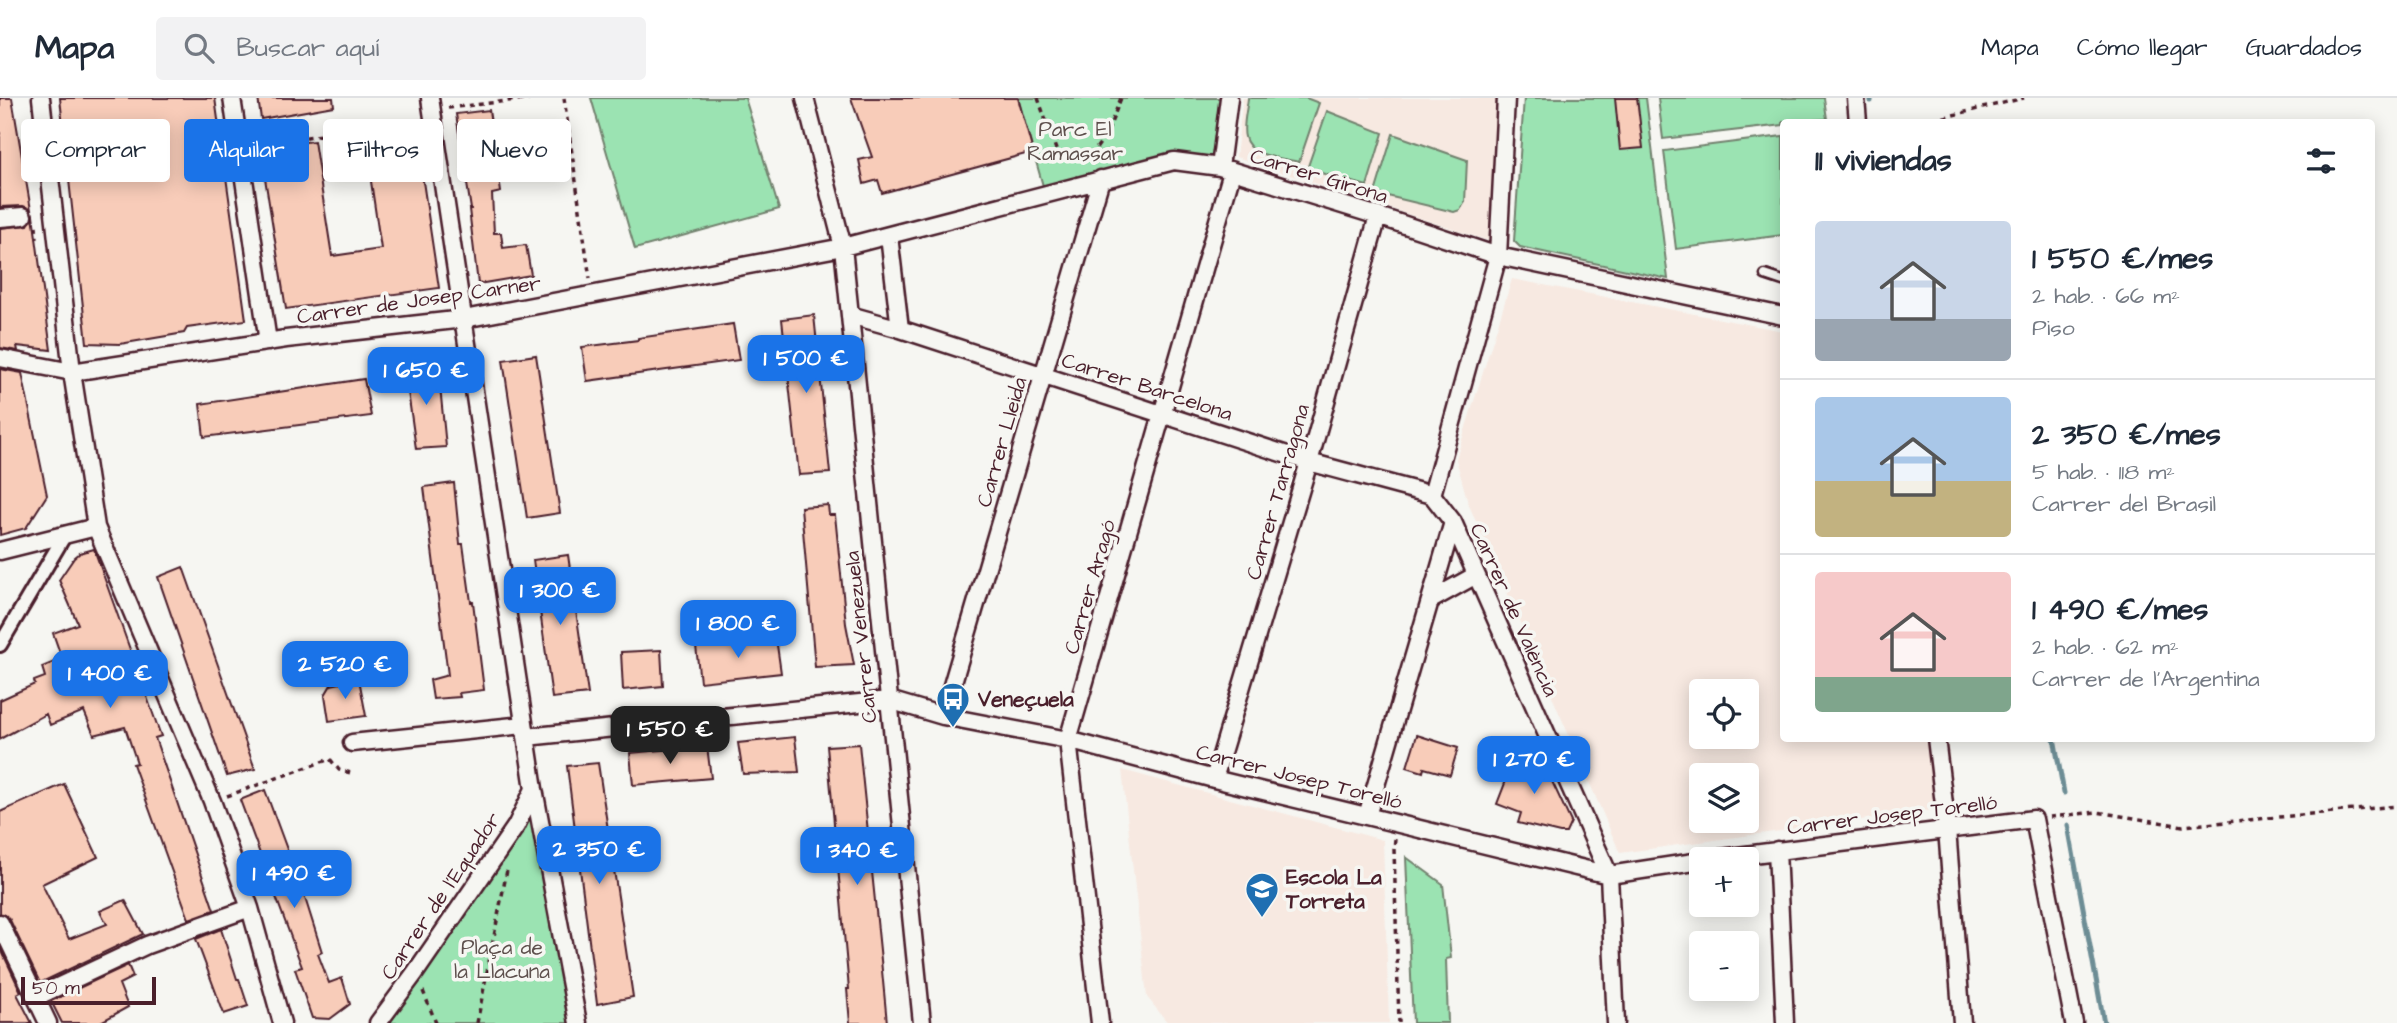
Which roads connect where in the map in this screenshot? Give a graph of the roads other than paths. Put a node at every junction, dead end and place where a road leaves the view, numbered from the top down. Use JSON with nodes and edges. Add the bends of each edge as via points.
{"nodes":[{"id":1,"x":41,"y":98,"type":"edge"},
{"id":2,"x":232,"y":98,"type":"edge"},
{"id":3,"x":805,"y":98,"type":"edge"},
{"id":4,"x":1228,"y":98,"type":"edge"},
{"id":5,"x":1506,"y":98,"type":"edge"},
{"id":6,"x":1856,"y":98,"type":"edge"},
{"id":7,"x":432,"y":109,"type":"edge"},
{"id":8,"x":1858,"y":119,"type":"edge"},
{"id":9,"x":1226,"y":169,"type":"junction"},
{"id":10,"x":1101,"y":179,"type":"junction"},
{"id":11,"x":23,"y":216,"type":"dead end"},
{"id":12,"x":1378,"y":216,"type":"junction"},
{"id":13,"x":0,"y":218,"type":"edge"},
{"id":14,"x":889,"y":236,"type":"junction"},
{"id":15,"x":843,"y":247,"type":"junction"},
{"id":16,"x":1498,"y":256,"type":"junction"},
{"id":17,"x":1765,"y":275,"type":"dead end"},
{"id":18,"x":1780,"y":280,"type":"edge"},
{"id":19,"x":850,"y":315,"type":"junction"},
{"id":20,"x":1780,"y":315,"type":"edge"},
{"id":21,"x":464,"y":319,"type":"junction"},
{"id":22,"x":900,"y":329,"type":"junction"},
{"id":23,"x":268,"y":342,"type":"junction"},
{"id":24,"x":0,"y":358,"type":"edge"},
{"id":25,"x":72,"y":372,"type":"junction"},
{"id":26,"x":1043,"y":375,"type":"junction"},
{"id":27,"x":1161,"y":414,"type":"junction"},
{"id":28,"x":1310,"y":461,"type":"junction"},
{"id":29,"x":1432,"y":495,"type":"junction"},
{"id":30,"x":1452,"y":522,"type":"junction"},
{"id":31,"x":96,"y":527,"type":"junction"},
{"id":32,"x":66,"y":533,"type":"junction"},
{"id":33,"x":0,"y":551,"type":"edge"},
{"id":34,"x":1476,"y":575,"type":"junction"},
{"id":35,"x":1431,"y":600,"type":"junction"},
{"id":36,"x":0,"y":645,"type":"edge"},
{"id":37,"x":889,"y":700,"type":"junction"},
{"id":38,"x":943,"y":716,"type":"junction"},
{"id":39,"x":525,"y":731,"type":"junction"},
{"id":40,"x":1068,"y":740,"type":"junction"},
{"id":41,"x":1936,"y":742,"type":"edge"},
{"id":42,"x":352,"y":743,"type":"dead end"},
{"id":43,"x":1214,"y":779,"type":"junction"},
{"id":44,"x":534,"y":789,"type":"junction"},
{"id":45,"x":1367,"y":816,"type":"junction"},
{"id":46,"x":1947,"y":829,"type":"junction"},
{"id":47,"x":1777,"y":850,"type":"junction"},
{"id":48,"x":1759,"y":853,"type":"edge"},
{"id":49,"x":1689,"y":863,"type":"edge"},
{"id":50,"x":1609,"y":875,"type":"junction"},
{"id":51,"x":250,"y":908,"type":"junction"},
{"id":52,"x":0,"y":923,"type":"edge"},
{"id":53,"x":36,"y":997,"type":"junction"},
{"id":54,"x":48,"y":1023,"type":"edge"},
{"id":55,"x":282,"y":1023,"type":"edge"},
{"id":56,"x":378,"y":1023,"type":"edge"},
{"id":57,"x":578,"y":1023,"type":"edge"},
{"id":58,"x":922,"y":1023,"type":"edge"},
{"id":59,"x":1100,"y":1023,"type":"edge"},
{"id":60,"x":1616,"y":1023,"type":"edge"},
{"id":61,"x":1785,"y":1023,"type":"edge"},
{"id":62,"x":1962,"y":1023,"type":"edge"},
{"id":63,"x":2074,"y":1023,"type":"edge"}],
"edges":[{"from":1,"to":25,"type":"street"},
{"from":2,"to":23,"type":"street"},
{"from":3,"to":15,"type":"street","name":"Carrer Venezuela"},
{"from":4,"to":9,"type":"street","name":"Carrer Aragó"},
{"from":5,"to":16,"type":"street"},
{"from":6,"to":8,"type":"street"},
{"from":7,"to":21,"type":"street"},
{"from":9,"to":10,"type":"street","name":"Carrer Girona","via":[[1174,161]]},
{"from":9,"to":12,"type":"street","name":"Carrer Girona"},
{"from":9,"to":27,"type":"street","name":"Carrer Aragó"},
{"from":10,"to":14,"type":"street","name":"Carrer Girona"},
{"from":10,"to":26,"type":"street","name":"Carrer Lleida"},
{"from":11,"to":13,"type":"street"},
{"from":12,"to":16,"type":"street","name":"Carrer Girona"},
{"from":12,"to":28,"type":"street","name":"Carrer Tarragona"},
{"from":14,"to":15,"type":"street","name":"Carrer Girona"},
{"from":14,"to":22,"type":"street"},
{"from":15,"to":19,"type":"street","name":"Carrer Venezuela"},
{"from":15,"to":21,"type":"street","name":"Carrer de Josep Carner"},
{"from":16,"to":20,"type":"street","name":"Carrer Girona"},
{"from":16,"to":29,"type":"street"},
{"from":17,"to":18,"type":"lane"},
{"from":19,"to":22,"type":"street","name":"Carrer Barcelona"},
{"from":19,"to":37,"type":"street","name":"Carrer Venezuela"},
{"from":21,"to":23,"type":"street","name":"Carrer de Josep Carner"},
{"from":21,"to":39,"type":"street"},
{"from":22,"to":26,"type":"street","name":"Carrer Barcelona"},
{"from":23,"to":25,"type":"street","name":"Carrer de Josep Carner"},
{"from":24,"to":25,"type":"street","name":"Carrer de Josep Carner"},
{"from":25,"to":31,"type":"street"},
{"from":26,"to":27,"type":"street","name":"Carrer Barcelona"},
{"from":26,"to":38,"type":"street","name":"Carrer Lleida"},
{"from":27,"to":28,"type":"street","name":"Carrer Barcelona"},
{"from":27,"to":40,"type":"street","name":"Carrer Aragó"},
{"from":28,"to":29,"type":"street","name":"Carrer Barcelona"},
{"from":28,"to":43,"type":"street","name":"Carrer Tarragona"},
{"from":29,"to":30,"type":"street","name":"Carrer de València"},
{"from":30,"to":34,"type":"street","name":"Carrer de València"},
{"from":30,"to":35,"type":"street"},
{"from":31,"to":32,"type":"street"},
{"from":31,"to":51,"type":"street","via":[[212,802]]},
{"from":32,"to":33,"type":"street"},
{"from":32,"to":36,"type":"street"},
{"from":34,"to":35,"type":"street"},
{"from":34,"to":50,"type":"street","name":"Carrer de València"},
{"from":35,"to":45,"type":"street"},
{"from":37,"to":38,"type":"street","name":"Carrer Josep Torelló"},
{"from":37,"to":39,"type":"street"},
{"from":37,"to":58,"type":"street","name":"Carrer Venezuela"},
{"from":38,"to":40,"type":"street","name":"Carrer Josep Torelló"},
{"from":39,"to":42,"type":"street"},
{"from":39,"to":44,"type":"street"},
{"from":40,"to":43,"type":"street","name":"Carrer Josep Torelló"},
{"from":40,"to":59,"type":"street","name":"Carrer Aragó"},
{"from":41,"to":46,"type":"street"},
{"from":43,"to":45,"type":"street","name":"Carrer Josep Torelló"},
{"from":44,"to":56,"type":"street","name":"Carrer de l'Equador","via":[[516,826]]},
{"from":44,"to":57,"type":"street"},
{"from":45,"to":50,"type":"street","name":"Carrer Josep Torelló"},
{"from":46,"to":47,"type":"street","name":"Carrer Josep Torelló"},
{"from":46,"to":62,"type":"street"},
{"from":46,"to":63,"type":"street","name":"Carrer Josep Torelló","via":[[2034,819]]},
{"from":47,"to":48,"type":"street","name":"Carrer Josep Torelló"},
{"from":47,"to":61,"type":"street"},
{"from":49,"to":50,"type":"street","name":"Carrer Josep Torelló"},
{"from":50,"to":60,"type":"street","name":"Carrer de València"},
{"from":51,"to":53,"type":"street","via":[[147,945]]},
{"from":51,"to":55,"type":"street"},
{"from":52,"to":53,"type":"street"},
{"from":53,"to":54,"type":"street"}]}
